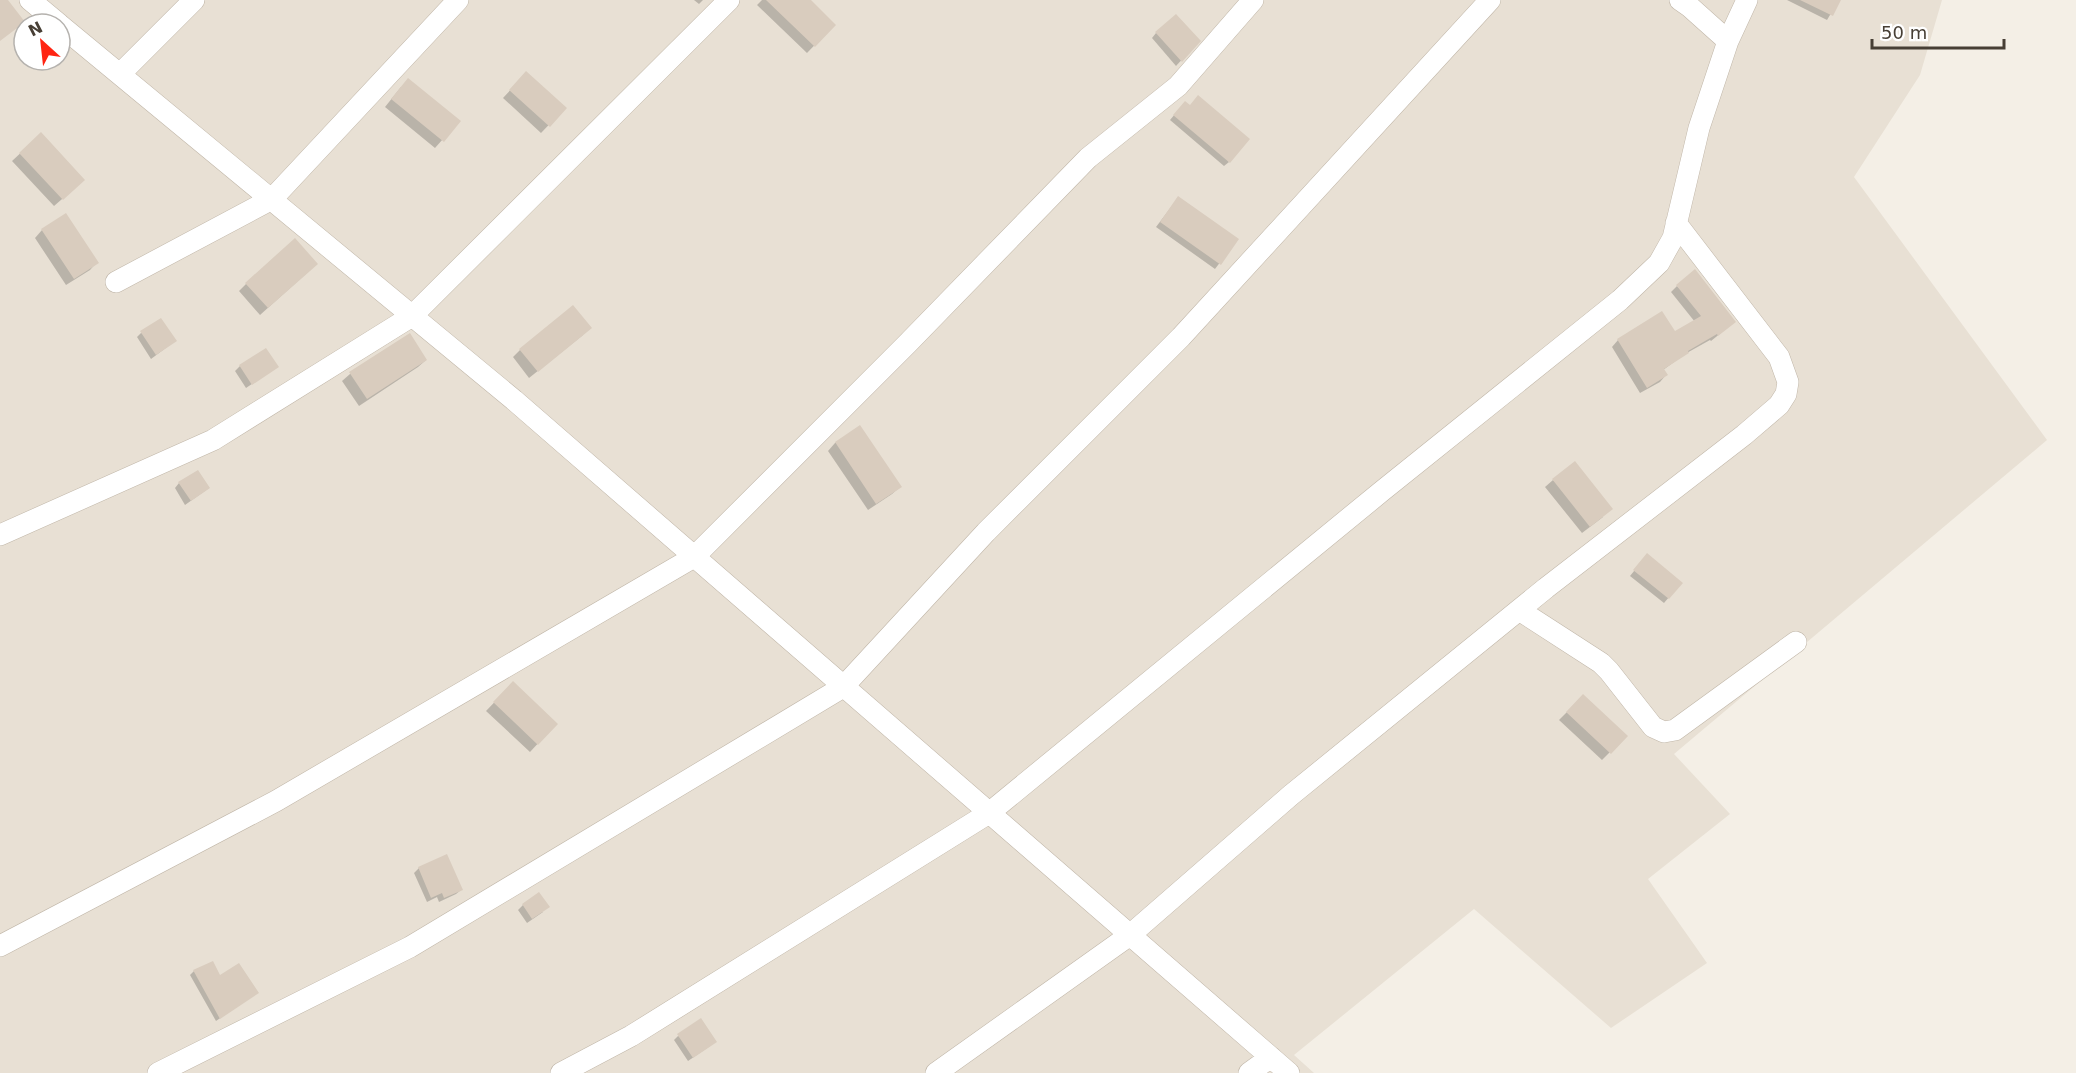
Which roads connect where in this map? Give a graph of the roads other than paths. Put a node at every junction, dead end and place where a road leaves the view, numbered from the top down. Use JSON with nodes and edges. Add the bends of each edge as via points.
{"nodes":[{"id":1,"x":30,"y":0,"type":"edge"},
{"id":2,"x":195,"y":0,"type":"edge"},
{"id":3,"x":458,"y":0,"type":"edge"},
{"id":4,"x":729,"y":0,"type":"edge"},
{"id":5,"x":1253,"y":0,"type":"edge"},
{"id":6,"x":1490,"y":0,"type":"edge"},
{"id":7,"x":1680,"y":0,"type":"edge"},
{"id":8,"x":1748,"y":0,"type":"edge"},
{"id":9,"x":45,"y":12,"type":"edge"},
{"id":10,"x":72,"y":34,"type":"edge"},
{"id":11,"x":1728,"y":41,"type":"junction"},
{"id":12,"x":120,"y":74,"type":"junction"},
{"id":13,"x":272,"y":199,"type":"junction"},
{"id":14,"x":1676,"y":223,"type":"junction"},
{"id":15,"x":116,"y":282,"type":"dead end"},
{"id":16,"x":412,"y":316,"type":"junction"},
{"id":17,"x":0,"y":535,"type":"edge"},
{"id":18,"x":694,"y":557,"type":"junction"},
{"id":19,"x":1519,"y":609,"type":"junction"},
{"id":20,"x":1796,"y":642,"type":"dead end"},
{"id":21,"x":843,"y":687,"type":"junction"},
{"id":22,"x":989,"y":813,"type":"junction"},
{"id":23,"x":1130,"y":935,"type":"junction"},
{"id":24,"x":0,"y":946,"type":"edge"},
{"id":25,"x":1271,"y":1058,"type":"junction"},
{"id":26,"x":158,"y":1073,"type":"edge"},
{"id":27,"x":561,"y":1073,"type":"edge"},
{"id":28,"x":936,"y":1073,"type":"edge"},
{"id":29,"x":1249,"y":1073,"type":"edge"},
{"id":30,"x":1289,"y":1073,"type":"edge"}],
"edges":[{"from":1,"to":9,"type":"street"},
{"from":2,"to":12,"type":"street"},
{"from":3,"to":13,"type":"street"},
{"from":4,"to":16,"type":"street"},
{"from":5,"to":18,"type":"street","via":[[1178,86],[1088,158]]},
{"from":6,"to":21,"type":"street","via":[[1181,337],[986,532]]},
{"from":7,"to":11,"type":"street"},
{"from":8,"to":11,"type":"street"},
{"from":10,"to":12,"type":"street"},
{"from":11,"to":14,"type":"street","via":[[1699,128]]},
{"from":12,"to":13,"type":"street"},
{"from":13,"to":15,"type":"street"},
{"from":13,"to":16,"type":"street"},
{"from":14,"to":19,"type":"street","via":[[1779,357],[1788,382],[1786,394],[1744,435]]},
{"from":14,"to":22,"type":"street","via":[[1659,263],[1620,300]]},
{"from":16,"to":17,"type":"street","via":[[213,440]]},
{"from":16,"to":18,"type":"street"},
{"from":18,"to":21,"type":"street"},
{"from":18,"to":24,"type":"street","via":[[276,801]]},
{"from":19,"to":20,"type":"street","via":[[1609,670],[1653,727],[1664,732],[1675,730]]},
{"from":19,"to":23,"type":"street","via":[[1291,795]]},
{"from":21,"to":22,"type":"street"},
{"from":21,"to":26,"type":"street","via":[[410,947]]},
{"from":22,"to":23,"type":"street"},
{"from":22,"to":27,"type":"street","via":[[631,1036]]},
{"from":23,"to":25,"type":"street"},
{"from":23,"to":28,"type":"street"},
{"from":25,"to":29,"type":"street"},
{"from":25,"to":30,"type":"street"}]}
